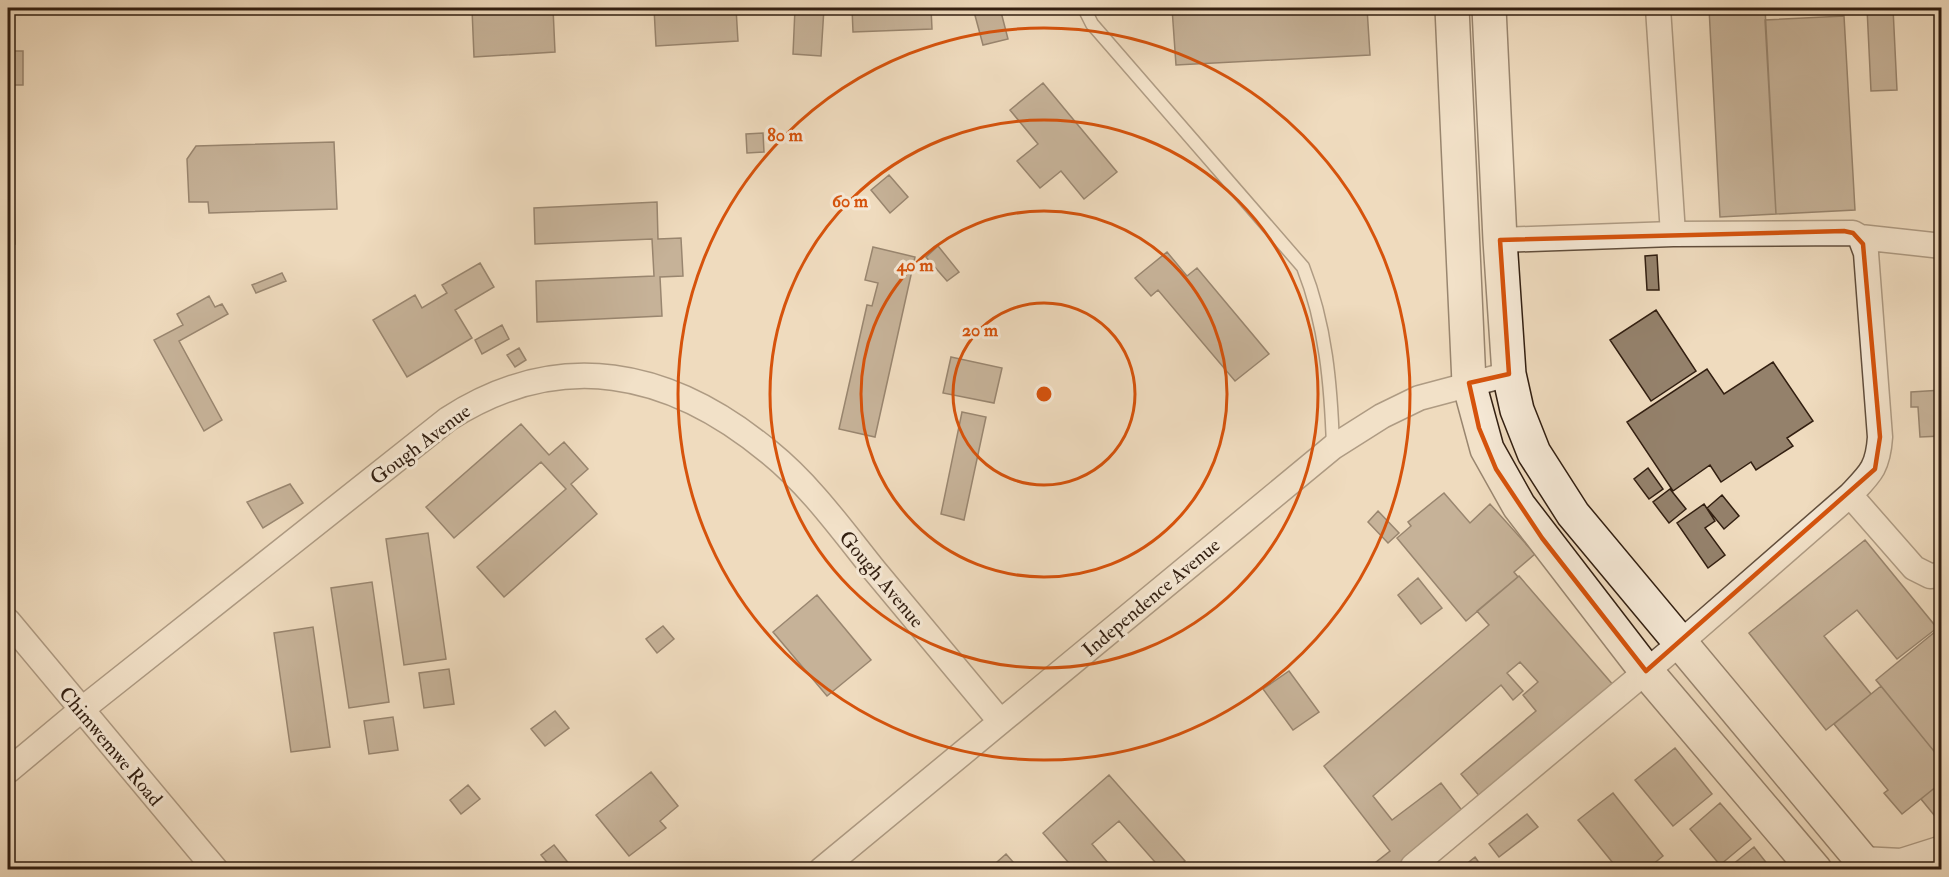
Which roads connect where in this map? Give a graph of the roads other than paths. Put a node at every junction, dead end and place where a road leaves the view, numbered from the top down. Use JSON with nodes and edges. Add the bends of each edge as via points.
{"nodes":[{"id":1,"x":1084,"y":8,"type":"edge"},
{"id":2,"x":1452,"y":8,"type":"edge"},
{"id":3,"x":1489,"y":8,"type":"edge"},
{"id":4,"x":1658,"y":8,"type":"edge"},
{"id":5,"x":1673,"y":234,"type":"junction"},
{"id":6,"x":1860,"y":237,"type":"junction"},
{"id":7,"x":1500,"y":240,"type":"junction"},
{"id":8,"x":1941,"y":246,"type":"edge"},
{"id":9,"x":1509,"y":374,"type":"junction"},
{"id":10,"x":1469,"y":383,"type":"junction"},
{"id":11,"x":1333,"y":447,"type":"junction"},
{"id":12,"x":1850,"y":495,"type":"junction"},
{"id":13,"x":1941,"y":575,"type":"edge"},
{"id":14,"x":8,"y":621,"type":"edge"},
{"id":15,"x":1679,"y":644,"type":"junction"},
{"id":16,"x":1646,"y":671,"type":"junction"},
{"id":17,"x":81,"y":710,"type":"junction"},
{"id":18,"x":1000,"y":721,"type":"junction"},
{"id":19,"x":8,"y":771,"type":"edge"},
{"id":20,"x":1941,"y":848,"type":"edge"},
{"id":21,"x":1865,"y":864,"type":"edge"},
{"id":22,"x":1413,"y":866,"type":"dead end"},
{"id":23,"x":216,"y":870,"type":"edge"},
{"id":24,"x":821,"y":870,"type":"edge"},
{"id":25,"x":1815,"y":870,"type":"edge"}],
"edges":[{"from":1,"to":11,"type":"lane","via":[[1092,24],[1303,267],[1331,379]]},
{"from":2,"to":10,"type":"main road"},
{"from":3,"to":7,"type":"main road"},
{"from":4,"to":5,"type":"street"},
{"from":5,"to":6,"type":"street","via":[[1844,231]]},
{"from":5,"to":7,"type":"street"},
{"from":6,"to":8,"type":"street"},
{"from":6,"to":12,"type":"street","via":[[1866,254],[1880,436],[1875,470]]},
{"from":7,"to":9,"type":"main road"},
{"from":9,"to":10,"type":"street","name":"Independence Avenue"},
{"from":9,"to":15,"type":"main road","via":[[1525,430],[1552,483]]},
{"from":10,"to":11,"type":"street","name":"Independence Avenue","via":[[1419,398]]},
{"from":10,"to":16,"type":"main road","via":[[1479,428],[1496,470],[1542,538]]},
{"from":11,"to":18,"type":"street","name":"Independence Avenue"},
{"from":12,"to":13,"type":"street","via":[[1914,568],[1930,576]]},
{"from":12,"to":15,"type":"street"},
{"from":14,"to":17,"type":"street","name":"Chimwemwe Road"},
{"from":15,"to":16,"type":"street"},
{"from":15,"to":21,"type":"main road"},
{"from":16,"to":22,"type":"street"},
{"from":16,"to":25,"type":"main road"},
{"from":17,"to":18,"type":"street","name":"Gough Avenue","via":[[474,402],[512,387],[601,374],[644,382],[685,397],[728,420],[770,453],[807,488]]},
{"from":17,"to":19,"type":"street","name":"Gough Avenue"},
{"from":17,"to":23,"type":"street","name":"Chimwemwe Road"},
{"from":18,"to":24,"type":"street","name":"Independence Avenue"},
{"from":20,"to":21,"type":"street","via":[[1901,861]]}]}
